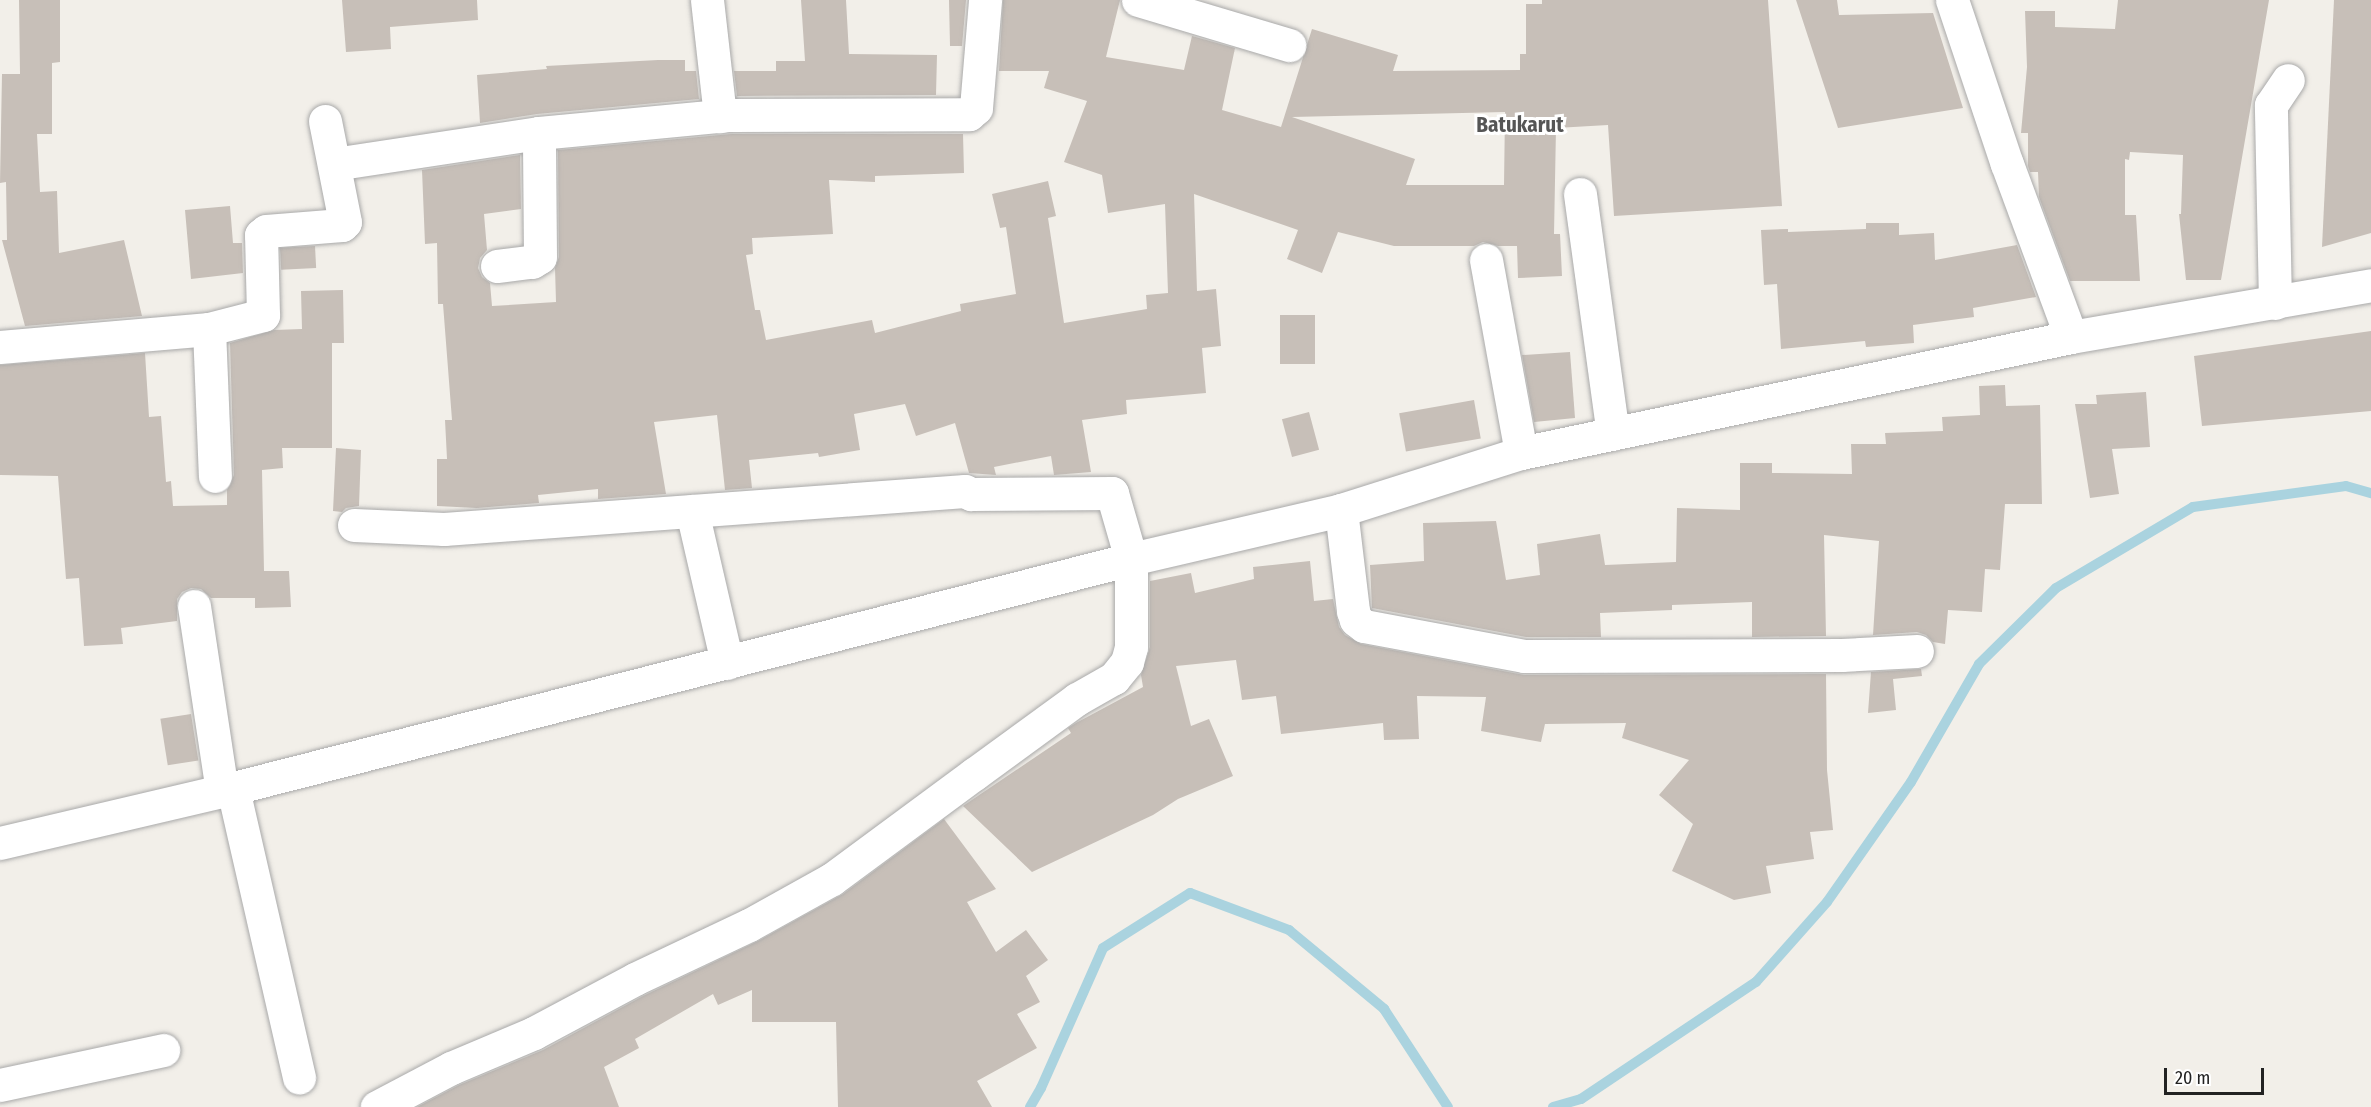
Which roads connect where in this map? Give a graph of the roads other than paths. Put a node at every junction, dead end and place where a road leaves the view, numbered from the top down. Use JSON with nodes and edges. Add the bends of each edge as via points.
{"nodes":[{"id":1,"x":707,"y":0,"type":"edge"},
{"id":2,"x":985,"y":0,"type":"edge"},
{"id":3,"x":1138,"y":0,"type":"edge"},
{"id":4,"x":1952,"y":0,"type":"edge"},
{"id":5,"x":1289,"y":45,"type":"dead end"},
{"id":6,"x":2288,"y":80,"type":"dead end"},
{"id":7,"x":720,"y":116,"type":"junction"},
{"id":8,"x":325,"y":121,"type":"dead end"},
{"id":9,"x":538,"y":133,"type":"junction"},
{"id":10,"x":334,"y":164,"type":"junction"},
{"id":11,"x":1580,"y":194,"type":"dead end"},
{"id":12,"x":1486,"y":260,"type":"dead end"},
{"id":13,"x":497,"y":266,"type":"dead end"},
{"id":14,"x":2371,"y":285,"type":"edge"},
{"id":15,"x":2275,"y":303,"type":"junction"},
{"id":16,"x":209,"y":329,"type":"junction"},
{"id":17,"x":2071,"y":337,"type":"junction"},
{"id":18,"x":0,"y":347,"type":"edge"},
{"id":19,"x":1613,"y":434,"type":"junction"},
{"id":20,"x":1521,"y":453,"type":"junction"},
{"id":21,"x":215,"y":476,"type":"dead end"},
{"id":22,"x":1341,"y":510,"type":"junction"},
{"id":23,"x":692,"y":511,"type":"junction"},
{"id":24,"x":354,"y":525,"type":"dead end"},
{"id":25,"x":1131,"y":559,"type":"junction"},
{"id":26,"x":194,"y":606,"type":"dead end"},
{"id":27,"x":1917,"y":651,"type":"dead end"},
{"id":28,"x":727,"y":663,"type":"junction"},
{"id":29,"x":228,"y":790,"type":"junction"},
{"id":30,"x":0,"y":843,"type":"edge"},
{"id":31,"x":163,"y":1050,"type":"dead end"},
{"id":32,"x":299,"y":1078,"type":"dead end"},
{"id":33,"x":0,"y":1085,"type":"edge"},
{"id":34,"x":377,"y":1107,"type":"edge"}],
"edges":[{"from":1,"to":7,"type":"street"},
{"from":2,"to":7,"type":"street","via":[[974,113]]},
{"from":3,"to":5,"type":"street"},
{"from":4,"to":17,"type":"street"},
{"from":6,"to":15,"type":"street","via":[[2275,97],[2271,115]]},
{"from":7,"to":9,"type":"street"},
{"from":8,"to":10,"type":"street"},
{"from":9,"to":10,"type":"street"},
{"from":9,"to":13,"type":"street","via":[[540,257],[532,262]]},
{"from":10,"to":16,"type":"street","via":[[345,222],[266,231],[261,235],[263,315]]},
{"from":11,"to":19,"type":"street"},
{"from":12,"to":20,"type":"street"},
{"from":14,"to":15,"type":"street"},
{"from":15,"to":17,"type":"street"},
{"from":16,"to":18,"type":"street"},
{"from":16,"to":21,"type":"street"},
{"from":17,"to":19,"type":"street"},
{"from":19,"to":20,"type":"street"},
{"from":20,"to":22,"type":"street"},
{"from":22,"to":25,"type":"street"},
{"from":22,"to":27,"type":"street","via":[[1353,611],[1364,626],[1524,656],[1842,655]]},
{"from":23,"to":24,"type":"street","via":[[444,529]]},
{"from":23,"to":25,"type":"street","via":[[965,491],[1112,493]]},
{"from":23,"to":28,"type":"street"},
{"from":25,"to":28,"type":"street"},
{"from":25,"to":34,"type":"street","via":[[1131,648],[1127,662],[1114,678],[1049,720],[832,879],[534,1033],[451,1068]]},
{"from":26,"to":29,"type":"street"},
{"from":28,"to":29,"type":"street"},
{"from":29,"to":30,"type":"street"},
{"from":29,"to":32,"type":"street"},
{"from":31,"to":33,"type":"street"}]}
